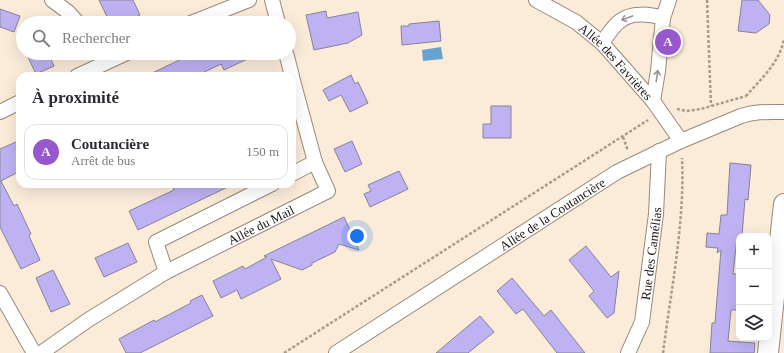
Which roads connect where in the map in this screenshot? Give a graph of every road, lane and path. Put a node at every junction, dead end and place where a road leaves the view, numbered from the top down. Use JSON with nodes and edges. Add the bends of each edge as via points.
{"nodes":[{"id":1,"x":52,"y":0,"type":"edge"},
{"id":2,"x":249,"y":0,"type":"edge"},
{"id":3,"x":272,"y":0,"type":"edge"},
{"id":4,"x":536,"y":0,"type":"edge"},
{"id":5,"x":669,"y":0,"type":"edge"},
{"id":6,"x":707,"y":0,"type":"edge"},
{"id":7,"x":72,"y":16,"type":"edge"},
{"id":8,"x":209,"y":16,"type":"edge"},
{"id":9,"x":276,"y":16,"type":"edge"},
{"id":10,"x":662,"y":18,"type":"junction"},
{"id":11,"x":784,"y":39,"type":"edge"},
{"id":12,"x":602,"y":43,"type":"junction"},
{"id":13,"x":102,"y":60,"type":"edge"},
{"id":14,"x":288,"y":60,"type":"edge"},
{"id":15,"x":84,"y":72,"type":"edge"},
{"id":16,"x":291,"y":72,"type":"edge"},
{"id":17,"x":296,"y":91,"type":"edge"},
{"id":18,"x":16,"y":104,"type":"edge"},
{"id":19,"x":710,"y":106,"type":"junction"},
{"id":20,"x":657,"y":107,"type":"junction"},
{"id":21,"x":0,"y":112,"type":"edge"},
{"id":22,"x":784,"y":112,"type":"edge"},
{"id":23,"x":681,"y":141,"type":"junction"},
{"id":24,"x":659,"y":151,"type":"junction"},
{"id":25,"x":315,"y":162,"type":"junction"},
{"id":26,"x":296,"y":172,"type":"edge"},
{"id":27,"x":264,"y":188,"type":"edge"},
{"id":28,"x":784,"y":204,"type":"edge"},
{"id":29,"x":166,"y":272,"type":"junction"},
{"id":30,"x":0,"y":293,"type":"edge"},
{"id":31,"x":34,"y":353,"type":"edge"},
{"id":32,"x":41,"y":353,"type":"edge"},
{"id":33,"x":284,"y":353,"type":"edge"},
{"id":34,"x":336,"y":353,"type":"edge"},
{"id":35,"x":628,"y":353,"type":"edge"},
{"id":36,"x":663,"y":353,"type":"edge"},
{"id":37,"x":768,"y":353,"type":"edge"}],
"edges":[{"from":1,"to":7,"type":"street"},
{"from":2,"to":8,"type":"street"},
{"from":3,"to":9,"type":"street"},
{"from":4,"to":12,"type":"street","name":"Allée des Favrières","via":[[576,22]]},
{"from":5,"to":10,"type":"street"},
{"from":6,"to":19,"type":"path"},
{"from":10,"to":12,"type":"street","one_way":true,"via":[[637,14],[620,20]]},
{"from":20,"to":10,"type":"street","one_way":true},
{"from":11,"to":19,"type":"path","via":[[775,63],[746,96]]},
{"from":12,"to":20,"type":"street","name":"Allée des Favrières"},
{"from":13,"to":15,"type":"street"},
{"from":14,"to":16,"type":"street","name":"Allée du Mail"},
{"from":17,"to":25,"type":"street","name":"Allée du Mail"},
{"from":18,"to":21,"type":"street"},
{"from":19,"to":20,"type":"path","via":[[687,111]]},
{"from":20,"to":23,"type":"street","name":"Allée des Favrières"},
{"from":20,"to":33,"type":"path"},
{"from":22,"to":23,"type":"street","name":"Allée de la Coutancière","via":[[752,113]]},
{"from":23,"to":24,"type":"street","name":"Allée de la Coutancière"},
{"from":23,"to":36,"type":"path","via":[[683,180],[680,224]]},
{"from":24,"to":34,"type":"street","name":"Allée de la Coutancière","via":[[617,172]]},
{"from":24,"to":35,"type":"street","name":"Rue des Camélias","via":[[656,214],[642,322]]},
{"from":25,"to":26,"type":"street"},
{"from":25,"to":29,"type":"street","name":"Allée du Mail","via":[[328,191]]},
{"from":27,"to":29,"type":"street","via":[[156,242]]},
{"from":28,"to":37,"type":"street"},
{"from":29,"to":32,"type":"street","name":"Allée du Mail","via":[[88,320]]},
{"from":30,"to":31,"type":"street"}]}
